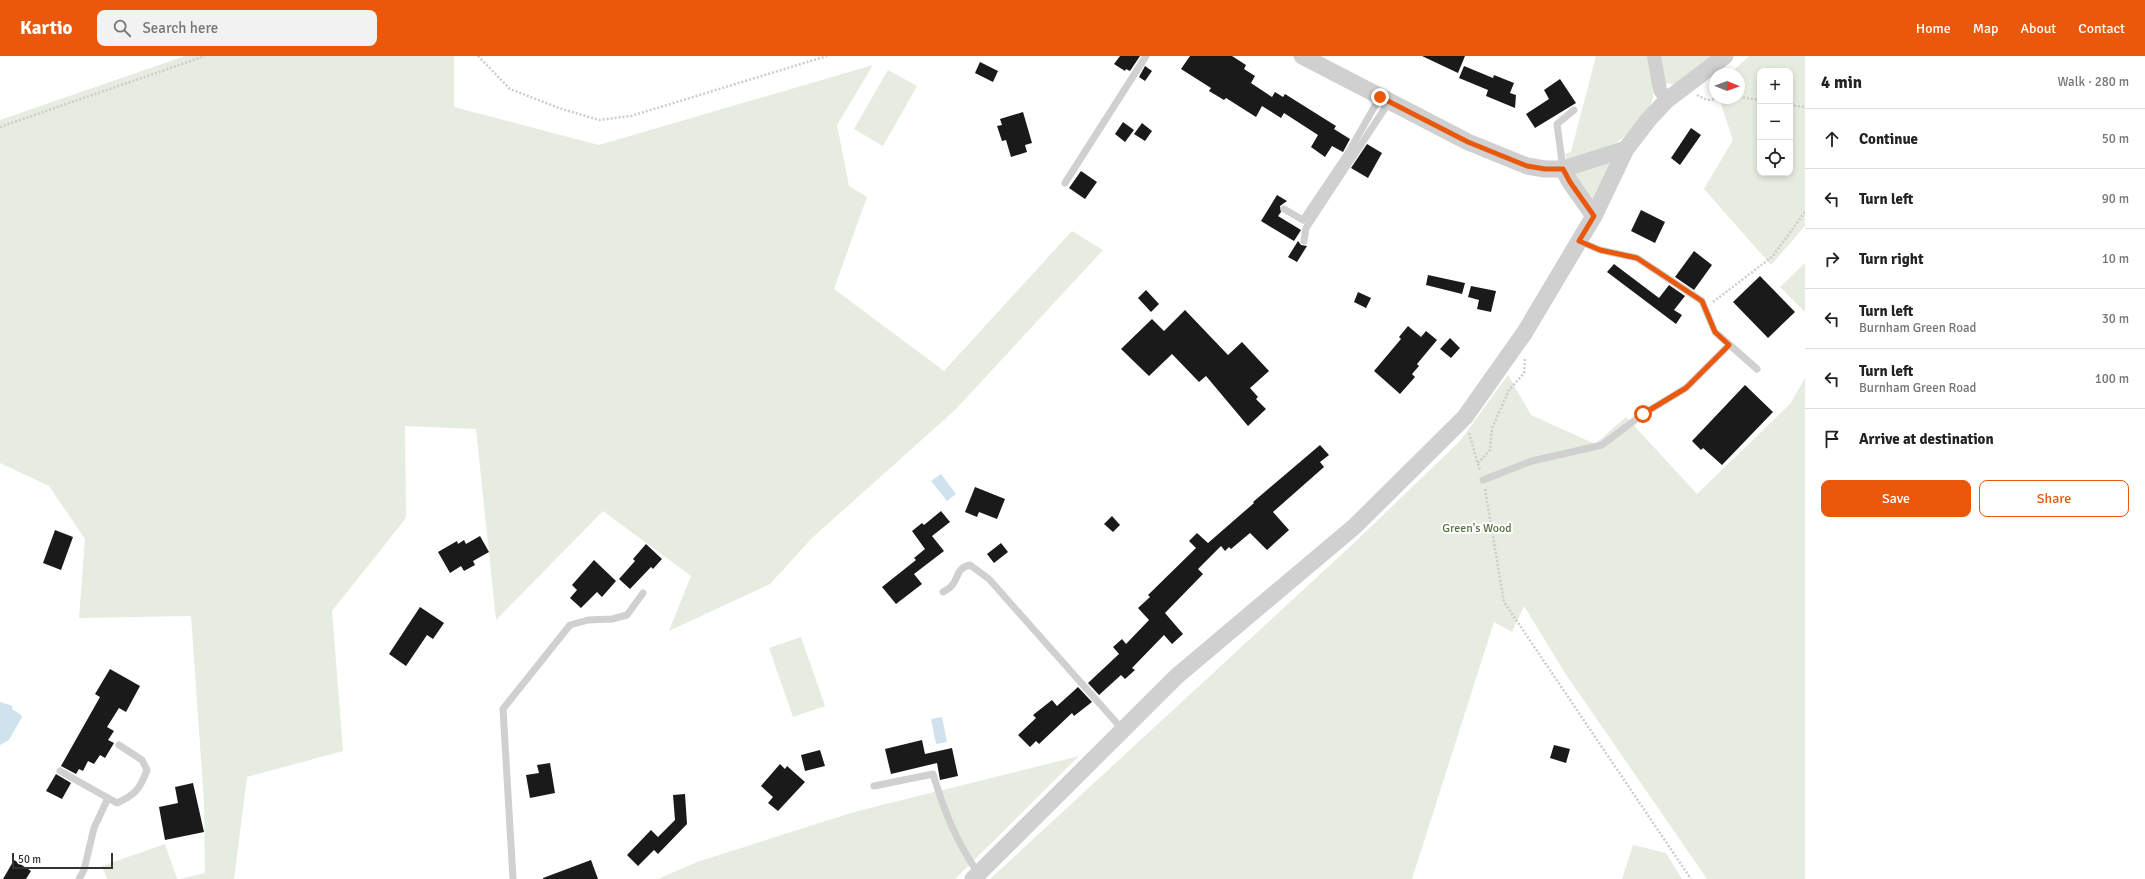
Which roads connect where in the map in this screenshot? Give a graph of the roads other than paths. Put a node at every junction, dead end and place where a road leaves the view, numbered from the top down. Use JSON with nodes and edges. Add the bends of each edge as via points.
{"nodes":[{"id":1,"x":1146,"y":56,"type":"edge"},
{"id":2,"x":1302,"y":56,"type":"edge"},
{"id":3,"x":1654,"y":56,"type":"edge"},
{"id":4,"x":1725,"y":56,"type":"edge"},
{"id":5,"x":1384,"y":100,"type":"junction"},
{"id":6,"x":1667,"y":100,"type":"junction"},
{"id":7,"x":1574,"y":110,"type":"dead end"},
{"id":8,"x":1626,"y":149,"type":"junction"},
{"id":9,"x":1563,"y":169,"type":"junction"},
{"id":10,"x":1065,"y":183,"type":"dead end"},
{"id":11,"x":1284,"y":209,"type":"dead end"},
{"id":12,"x":1594,"y":216,"type":"junction"},
{"id":13,"x":1304,"y":241,"type":"dead end"},
{"id":14,"x":1579,"y":241,"type":"junction"},
{"id":15,"x":1729,"y":345,"type":"junction"},
{"id":16,"x":1757,"y":369,"type":"dead end"},
{"id":17,"x":1483,"y":480,"type":"road end"},
{"id":18,"x":943,"y":592,"type":"dead end"},
{"id":19,"x":643,"y":593,"type":"dead end"},
{"id":20,"x":1123,"y":730,"type":"junction"},
{"id":21,"x":119,"y":746,"type":"dead end"},
{"id":22,"x":60,"y":771,"type":"dead end"},
{"id":23,"x":874,"y":786,"type":"dead end"},
{"id":24,"x":108,"y":798,"type":"junction"},
{"id":25,"x":976,"y":876,"type":"edge"},
{"id":26,"x":79,"y":879,"type":"edge"},
{"id":27,"x":513,"y":879,"type":"edge"}],
"edges":[{"from":1,"to":10,"type":"lane"},
{"from":2,"to":5,"type":"street"},
{"from":3,"to":6,"type":"street","via":[[1660,90]]},
{"from":4,"to":6,"type":"street"},
{"from":5,"to":9,"type":"street","via":[[1468,142],[1527,166]]},
{"from":5,"to":11,"type":"lane","via":[[1303,220]]},
{"from":5,"to":13,"type":"lane","via":[[1306,228]]},
{"from":6,"to":8,"type":"street"},
{"from":7,"to":9,"type":"lane","via":[[1557,124]]},
{"from":8,"to":9,"type":"street"},
{"from":8,"to":12,"type":"street"},
{"from":9,"to":12,"type":"street"},
{"from":12,"to":14,"type":"street"},
{"from":14,"to":15,"type":"lane","via":[[1600,250],[1637,258],[1702,301],[1715,332]]},
{"from":14,"to":20,"type":"street","via":[[1525,332],[1465,417],[1355,526],[1177,676]]},
{"from":15,"to":16,"type":"lane"},
{"from":15,"to":17,"type":"lane","via":[[1686,388],[1643,414],[1602,445],[1532,462]]},
{"from":18,"to":20,"type":"lane","via":[[956,582],[959,570],[963,566],[970,565],[989,579]]},
{"from":19,"to":27,"type":"lane","via":[[627,615],[570,625],[503,710]]},
{"from":20,"to":25,"type":"street"},
{"from":21,"to":24,"type":"lane","via":[[142,760],[147,770],[142,784],[132,796],[117,802]]},
{"from":22,"to":24,"type":"lane"},
{"from":23,"to":25,"type":"lane","via":[[933,774],[945,813]]},
{"from":24,"to":26,"type":"lane","via":[[94,828],[84,870]]}]}
